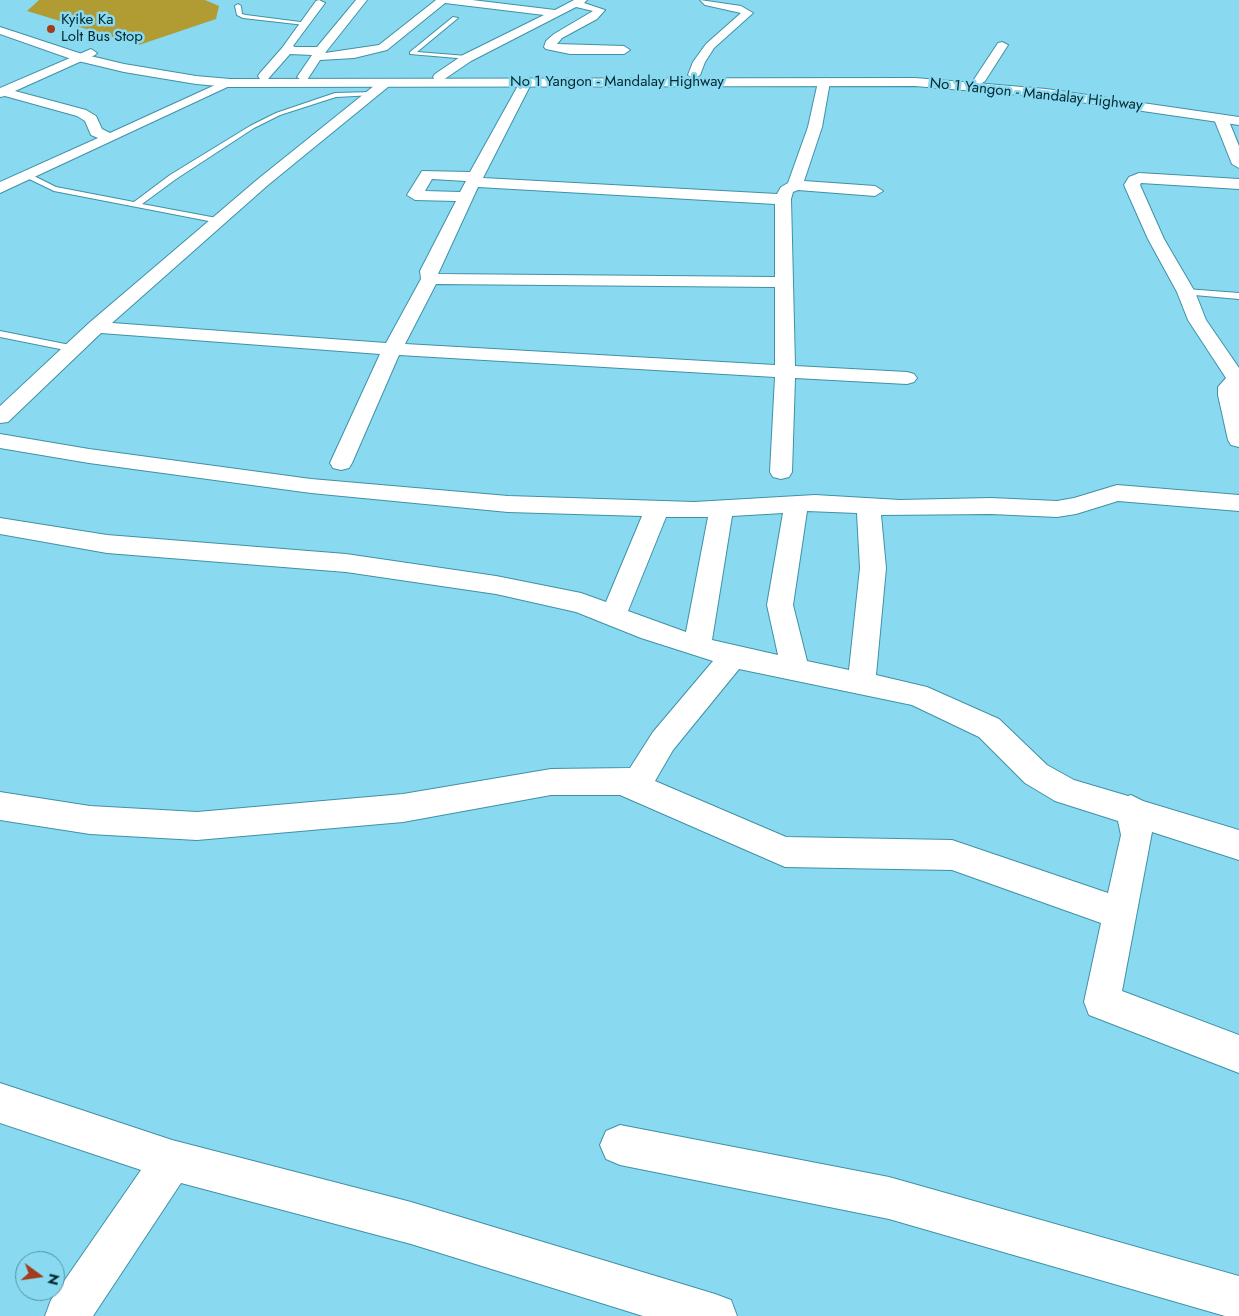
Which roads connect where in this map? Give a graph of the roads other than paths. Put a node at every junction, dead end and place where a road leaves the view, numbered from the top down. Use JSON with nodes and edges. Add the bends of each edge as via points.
{"nodes":[{"id":1,"x":362,"y":0,"type":"edge"},
{"id":2,"x":444,"y":0,"type":"edge"},
{"id":3,"x":705,"y":0,"type":"edge"},
{"id":4,"x":579,"y":2,"type":"edge"},
{"id":5,"x":320,"y":3,"type":"dead end"},
{"id":6,"x":238,"y":6,"type":"dead end"},
{"id":7,"x":557,"y":13,"type":"junction"},
{"id":8,"x":454,"y":18,"type":"dead end"},
{"id":9,"x":305,"y":22,"type":"junction"},
{"id":10,"x":0,"y":23,"type":"edge"},
{"id":11,"x":0,"y":30,"type":"edge"},
{"id":12,"x":1002,"y":45,"type":"dead end"},
{"id":13,"x":288,"y":49,"type":"junction"},
{"id":14,"x":624,"y":50,"type":"dead end"},
{"id":15,"x":91,"y":53,"type":"junction"},
{"id":16,"x":318,"y":54,"type":"junction"},
{"id":17,"x":78,"y":57,"type":"junction"},
{"id":18,"x":467,"y":58,"type":"junction"},
{"id":19,"x":694,"y":75,"type":"junction"},
{"id":20,"x":264,"y":76,"type":"junction"},
{"id":21,"x":303,"y":77,"type":"junction"},
{"id":22,"x":439,"y":77,"type":"junction"},
{"id":23,"x":979,"y":81,"type":"junction"},
{"id":24,"x":526,"y":82,"type":"junction"},
{"id":25,"x":824,"y":82,"type":"junction"},
{"id":26,"x":230,"y":83,"type":"junction"},
{"id":27,"x":378,"y":89,"type":"junction"},
{"id":28,"x":2,"y":92,"type":"edge"},
{"id":29,"x":1239,"y":116,"type":"edge"},
{"id":30,"x":1220,"y":119,"type":"junction"},
{"id":31,"x":1239,"y":122,"type":"edge"},
{"id":32,"x":109,"y":137,"type":"junction"},
{"id":33,"x":1239,"y":164,"type":"edge"},
{"id":34,"x":27,"y":176,"type":"junction"},
{"id":35,"x":1239,"y":184,"type":"edge"},
{"id":36,"x":471,"y":185,"type":"junction"},
{"id":37,"x":0,"y":188,"type":"edge"},
{"id":38,"x":875,"y":191,"type":"dead end"},
{"id":39,"x":789,"y":192,"type":"junction"},
{"id":40,"x":135,"y":205,"type":"junction"},
{"id":41,"x":219,"y":221,"type":"junction"},
{"id":42,"x":430,"y":279,"type":"junction"},
{"id":43,"x":784,"y":282,"type":"junction"},
{"id":44,"x":1186,"y":292,"type":"junction"},
{"id":45,"x":1239,"y":296,"type":"edge"},
{"id":46,"x":96,"y":327,"type":"junction"},
{"id":47,"x":0,"y":334,"type":"edge"},
{"id":48,"x":75,"y":349,"type":"junction"},
{"id":49,"x":391,"y":349,"type":"junction"},
{"id":50,"x":785,"y":372,"type":"junction"},
{"id":51,"x":907,"y":378,"type":"dead end"},
{"id":52,"x":1238,"y":378,"type":"edge"},
{"id":53,"x":0,"y":417,"type":"edge"},
{"id":54,"x":1239,"y":440,"type":"edge"},
{"id":55,"x":0,"y":441,"type":"edge"},
{"id":56,"x":340,"y":463,"type":"dead end"},
{"id":57,"x":781,"y":472,"type":"dead end"},
{"id":58,"x":1239,"y":503,"type":"edge"},
{"id":59,"x":796,"y":504,"type":"junction"},
{"id":60,"x":868,"y":506,"type":"junction"},
{"id":61,"x":657,"y":509,"type":"junction"},
{"id":62,"x":721,"y":509,"type":"junction"},
{"id":63,"x":0,"y":526,"type":"edge"},
{"id":64,"x":613,"y":616,"type":"junction"},
{"id":65,"x":697,"y":646,"type":"junction"},
{"id":66,"x":733,"y":657,"type":"junction"},
{"id":67,"x":795,"y":671,"type":"junction"},
{"id":68,"x":860,"y":684,"type":"junction"},
{"id":69,"x":622,"y":781,"type":"junction"},
{"id":70,"x":0,"y":806,"type":"edge"},
{"id":71,"x":1131,"y":809,"type":"junction"},
{"id":72,"x":1239,"y":844,"type":"edge"},
{"id":73,"x":1120,"y":914,"type":"junction"},
{"id":74,"x":1239,"y":1054,"type":"edge"},
{"id":75,"x":0,"y":1103,"type":"edge"},
{"id":76,"x":620,"y":1145,"type":"dead end"},
{"id":77,"x":172,"y":1160,"type":"junction"},
{"id":78,"x":1239,"y":1298,"type":"edge"},
{"id":79,"x":67,"y":1316,"type":"edge"},
{"id":80,"x":715,"y":1316,"type":"edge"}],
"edges":[{"from":1,"to":16,"type":"main road"},
{"from":2,"to":7,"type":"main road"},
{"from":2,"to":16,"type":"main road","via":[[382,48],[354,54]]},
{"from":3,"to":19,"type":"main road","via":[[748,13],[710,46]]},
{"from":4,"to":7,"type":"main road"},
{"from":4,"to":14,"type":"main road","via":[[600,10],[558,36],[550,47]]},
{"from":5,"to":9,"type":"main road"},
{"from":6,"to":9,"type":"lane","via":[[240,15],[245,17]]},
{"from":7,"to":18,"type":"main road"},
{"from":8,"to":18,"type":"lane","via":[[412,53]]},
{"from":9,"to":13,"type":"main road"},
{"from":10,"to":15,"type":"main road","name":"No 1 Yangon - Mandalay Highway"},
{"from":11,"to":17,"type":"main road","name":"No 1 Yangon - Mandalay Highway"},
{"from":12,"to":23,"type":"main road"},
{"from":13,"to":16,"type":"main road"},
{"from":13,"to":20,"type":"main road"},
{"from":15,"to":17,"type":"main road"},
{"from":15,"to":20,"type":"main road","name":"No 1 Yangon - Mandalay Highway","via":[[205,75]]},
{"from":16,"to":21,"type":"main road"},
{"from":17,"to":26,"type":"main road","name":"No 1 Yangon - Mandalay Highway","via":[[168,76]]},
{"from":17,"to":28,"type":"main road"},
{"from":18,"to":22,"type":"main road"},
{"from":19,"to":22,"type":"main road","name":"No 1 Yangon - Mandalay Highway"},
{"from":19,"to":23,"type":"main road","name":"No 1 Yangon - Mandalay Highway"},
{"from":20,"to":21,"type":"main road","name":"No 1 Yangon - Mandalay Highway"},
{"from":21,"to":22,"type":"main road","name":"No 1 Yangon - Mandalay Highway"},
{"from":23,"to":29,"type":"main road","name":"No 1 Yangon - Mandalay Highway"},
{"from":24,"to":25,"type":"main road","name":"No 1 Yangon - Mandalay Highway"},
{"from":24,"to":27,"type":"main road","name":"No 1 Yangon - Mandalay Highway"},
{"from":24,"to":36,"type":"main road"},
{"from":25,"to":30,"type":"main road","name":"No 1 Yangon - Mandalay Highway","via":[[977,86]]},
{"from":25,"to":39,"type":"main road","via":[[815,127]]},
{"from":26,"to":27,"type":"main road","name":"No 1 Yangon - Mandalay Highway"},
{"from":26,"to":32,"type":"main road"},
{"from":27,"to":40,"type":"lane","via":[[334,96],[278,114],[173,177]]},
{"from":27,"to":41,"type":"main road"},
{"from":28,"to":32,"type":"main road","via":[[82,113],[91,119],[96,132]]},
{"from":30,"to":31,"type":"main road","name":"No 1 Yangon - Mandalay Highway"},
{"from":30,"to":33,"type":"main road"},
{"from":32,"to":34,"type":"main road"},
{"from":34,"to":37,"type":"main road"},
{"from":34,"to":40,"type":"lane","via":[[54,188]]},
{"from":35,"to":44,"type":"main road","via":[[1150,178],[1134,180],[1132,185],[1156,239]]},
{"from":36,"to":39,"type":"main road","via":[[735,198]]},
{"from":36,"to":42,"type":"main road","via":[[429,271]]},
{"from":38,"to":39,"type":"main road"},
{"from":39,"to":43,"type":"main road"},
{"from":40,"to":41,"type":"lane"},
{"from":41,"to":46,"type":"main road"},
{"from":42,"to":43,"type":"main road"},
{"from":42,"to":49,"type":"main road"},
{"from":43,"to":50,"type":"main road"},
{"from":44,"to":45,"type":"lane"},
{"from":44,"to":52,"type":"main road","via":[[1197,320]]},
{"from":46,"to":48,"type":"main road"},
{"from":46,"to":49,"type":"main road"},
{"from":47,"to":48,"type":"lane"},
{"from":48,"to":53,"type":"main road"},
{"from":49,"to":50,"type":"main road"},
{"from":49,"to":56,"type":"main road"},
{"from":50,"to":51,"type":"main road"},
{"from":50,"to":57,"type":"main road"},
{"from":52,"to":54,"type":"main road","via":[[1228,387],[1228,395]]},
{"from":55,"to":61,"type":"main road","via":[[311,486],[508,504]]},
{"from":58,"to":60,"type":"main road","via":[[1117,493],[1057,509]]},
{"from":59,"to":60,"type":"main road"},
{"from":59,"to":62,"type":"main road"},
{"from":59,"to":67,"type":"main road","via":[[780,605]]},
{"from":60,"to":68,"type":"main road","via":[[873,568]]},
{"from":61,"to":62,"type":"main road"},
{"from":61,"to":64,"type":"main road"},
{"from":62,"to":65,"type":"main road"},
{"from":63,"to":64,"type":"main road","via":[[107,544],[346,564],[496,586],[581,603]]},
{"from":64,"to":65,"type":"main road"},
{"from":65,"to":66,"type":"main road"},
{"from":66,"to":67,"type":"main road"},
{"from":66,"to":69,"type":"main road","via":[[663,741],[638,781]]},
{"from":67,"to":68,"type":"main road"},
{"from":68,"to":71,"type":"main road","via":[[917,695],[989,728],[1036,774],[1066,790]]},
{"from":69,"to":70,"type":"main road","via":[[550,782],[403,808],[197,826],[90,820]]},
{"from":69,"to":73,"type":"main road","via":[[785,852],[952,856]]},
{"from":71,"to":72,"type":"main road"},
{"from":71,"to":73,"type":"main road","via":[[1137,835]]},
{"from":73,"to":74,"type":"main road","via":[[1102,1002]]},
{"from":75,"to":77,"type":"main road"},
{"from":76,"to":78,"type":"main road","via":[[888,1198]]},
{"from":77,"to":79,"type":"main road"},
{"from":77,"to":80,"type":"main road","via":[[411,1224]]}]}
